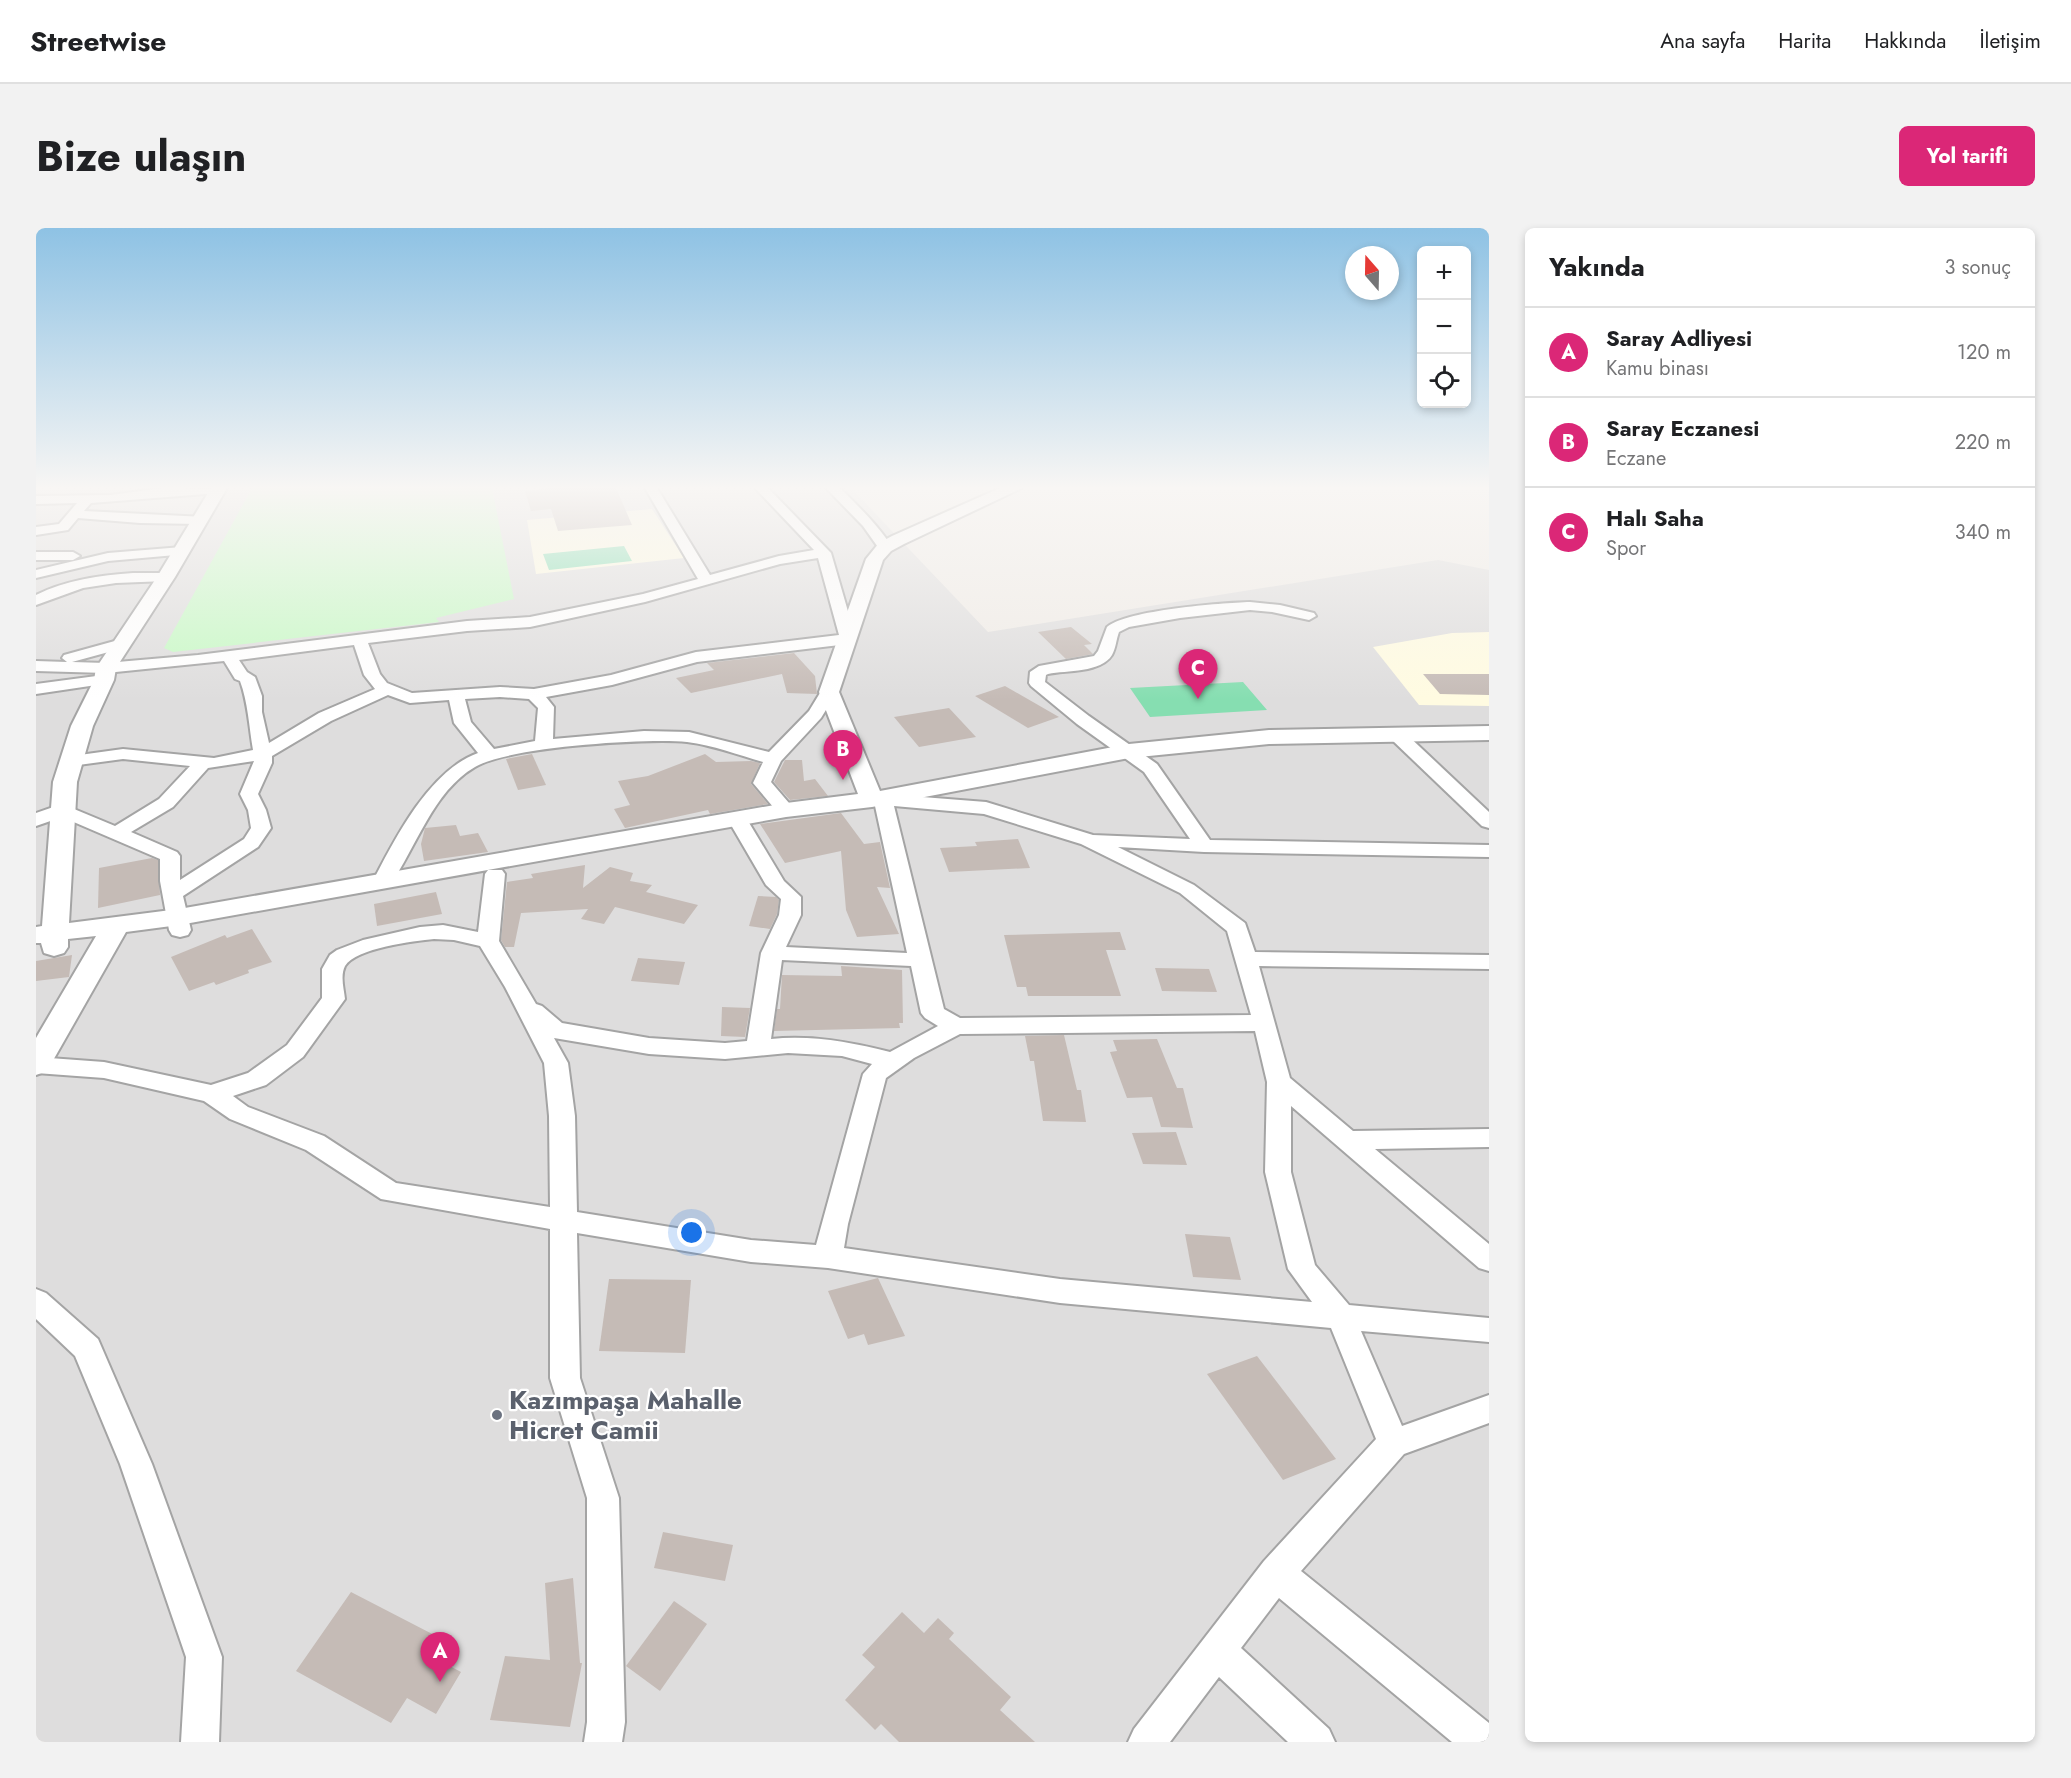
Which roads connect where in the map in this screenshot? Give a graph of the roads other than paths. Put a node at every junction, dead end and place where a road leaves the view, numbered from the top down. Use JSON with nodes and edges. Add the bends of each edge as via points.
{"nodes":[{"id":1,"x":101,"y":559,"type":"edge"},
{"id":2,"x":177,"y":559,"type":"edge"},
{"id":3,"x":693,"y":559,"type":"edge"},
{"id":4,"x":788,"y":559,"type":"edge"},
{"id":5,"x":826,"y":559,"type":"edge"},
{"id":6,"x":875,"y":559,"type":"edge"},
{"id":7,"x":36,"y":574,"type":"edge"},
{"id":8,"x":166,"y":577,"type":"junction"},
{"id":9,"x":706,"y":581,"type":"junction"},
{"id":10,"x":36,"y":601,"type":"edge"},
{"id":11,"x":1309,"y":616,"type":"dead end"},
{"id":12,"x":848,"y":639,"type":"junction"},
{"id":13,"x":360,"y":641,"type":"junction"},
{"id":14,"x":122,"y":644,"type":"junction"},
{"id":15,"x":229,"y":656,"type":"junction"},
{"id":16,"x":36,"y":665,"type":"edge"},
{"id":17,"x":105,"y":674,"type":"junction"},
{"id":18,"x":36,"y":689,"type":"edge"},
{"id":19,"x":388,"y":689,"type":"junction"},
{"id":20,"x":829,"y":692,"type":"junction"},
{"id":21,"x":534,"y":694,"type":"junction"},
{"id":22,"x":456,"y":696,"type":"junction"},
{"id":23,"x":1489,"y":734,"type":"edge"},
{"id":24,"x":1397,"y":735,"type":"junction"},
{"id":25,"x":544,"y":746,"type":"junction"},
{"id":26,"x":1129,"y":751,"type":"junction"},
{"id":27,"x":263,"y":754,"type":"junction"},
{"id":28,"x":489,"y":755,"type":"junction"},
{"id":29,"x":773,"y":759,"type":"junction"},
{"id":30,"x":71,"y":761,"type":"junction"},
{"id":31,"x":203,"y":763,"type":"junction"},
{"id":32,"x":878,"y":800,"type":"junction"},
{"id":33,"x":62,"y":810,"type":"junction"},
{"id":34,"x":786,"y":810,"type":"junction"},
{"id":35,"x":36,"y":820,"type":"edge"},
{"id":36,"x":1489,"y":822,"type":"edge"},
{"id":37,"x":741,"y":825,"type":"junction"},
{"id":38,"x":117,"y":833,"type":"junction"},
{"id":39,"x":1088,"y":840,"type":"junction"},
{"id":40,"x":1204,"y":846,"type":"junction"},
{"id":41,"x":1489,"y":851,"type":"edge"},
{"id":42,"x":495,"y":874,"type":"junction"},
{"id":43,"x":383,"y":881,"type":"junction"},
{"id":44,"x":177,"y":913,"type":"junction"},
{"id":45,"x":110,"y":934,"type":"junction"},
{"id":46,"x":45,"y":941,"type":"edge"},
{"id":47,"x":488,"y":941,"type":"junction"},
{"id":48,"x":772,"y":953,"type":"junction"},
{"id":49,"x":1246,"y":958,"type":"junction"},
{"id":50,"x":920,"y":960,"type":"junction"},
{"id":51,"x":1489,"y":962,"type":"edge"},
{"id":52,"x":523,"y":1001,"type":"junction"},
{"id":53,"x":1265,"y":1023,"type":"junction"},
{"id":54,"x":956,"y":1026,"type":"junction"},
{"id":55,"x":758,"y":1048,"type":"junction"},
{"id":56,"x":893,"y":1061,"type":"junction"},
{"id":57,"x":36,"y":1065,"type":"edge"},
{"id":58,"x":1279,"y":1082,"type":"junction"},
{"id":59,"x":212,"y":1094,"type":"junction"},
{"id":60,"x":1489,"y":1138,"type":"edge"},
{"id":61,"x":1348,"y":1140,"type":"junction"},
{"id":62,"x":562,"y":1219,"type":"junction"},
{"id":63,"x":828,"y":1257,"type":"junction"},
{"id":64,"x":1489,"y":1260,"type":"edge"},
{"id":65,"x":36,"y":1301,"type":"edge"},
{"id":66,"x":1341,"y":1317,"type":"junction"},
{"id":67,"x":1489,"y":1330,"type":"edge"},
{"id":68,"x":1489,"y":1409,"type":"edge"},
{"id":69,"x":1394,"y":1443,"type":"junction"},
{"id":70,"x":1276,"y":1573,"type":"junction"},
{"id":71,"x":1217,"y":1652,"type":"junction"},
{"id":72,"x":200,"y":1742,"type":"edge"},
{"id":73,"x":603,"y":1742,"type":"edge"},
{"id":74,"x":1147,"y":1742,"type":"edge"},
{"id":75,"x":1316,"y":1742,"type":"edge"},
{"id":76,"x":1482,"y":1742,"type":"edge"}],
"edges":[{"from":1,"to":7,"type":"street"},
{"from":2,"to":8,"type":"street"},
{"from":3,"to":9,"type":"street"},
{"from":4,"to":9,"type":"street"},
{"from":5,"to":12,"type":"street"},
{"from":6,"to":12,"type":"street"},
{"from":8,"to":10,"type":"street","via":[[84,585]]},
{"from":8,"to":14,"type":"street"},
{"from":9,"to":13,"type":"street","via":[[530,622],[467,626]]},
{"from":11,"to":26,"type":"street","via":[[1250,606],[1132,621],[1113,628],[1108,650],[1099,659],[1038,672],[1037,683],[1053,697]]},
{"from":12,"to":20,"type":"street"},
{"from":12,"to":21,"type":"street","via":[[696,657],[612,680]]},
{"from":13,"to":15,"type":"street"},
{"from":13,"to":19,"type":"street","via":[[372,675]]},
{"from":14,"to":16,"type":"street"},
{"from":14,"to":17,"type":"street"},
{"from":15,"to":17,"type":"street"},
{"from":15,"to":27,"type":"street","via":[[241,675],[247,677],[254,696]]},
{"from":16,"to":17,"type":"street"},
{"from":17,"to":18,"type":"street"},
{"from":17,"to":30,"type":"street"},
{"from":19,"to":22,"type":"street","via":[[410,698]]},
{"from":19,"to":27,"type":"street","via":[[325,717]]},
{"from":20,"to":29,"type":"street","via":[[815,714]]},
{"from":20,"to":32,"type":"street"},
{"from":21,"to":22,"type":"street"},
{"from":21,"to":25,"type":"street","via":[[546,707]]},
{"from":22,"to":28,"type":"street","via":[[463,723]]},
{"from":23,"to":24,"type":"street"},
{"from":24,"to":26,"type":"street","via":[[1269,737]]},
{"from":24,"to":36,"type":"street"},
{"from":25,"to":28,"type":"street"},
{"from":25,"to":29,"type":"street","via":[[689,736]]},
{"from":26,"to":32,"type":"street"},
{"from":26,"to":40,"type":"street","via":[[1152,768]]},
{"from":27,"to":31,"type":"street"},
{"from":27,"to":44,"type":"street","via":[[249,794],[261,828]]},
{"from":28,"to":43,"type":"street","via":[[469,761],[448,779],[401,844]]},
{"from":29,"to":34,"type":"street","via":[[762,783]]},
{"from":30,"to":31,"type":"street","via":[[123,754]]},
{"from":30,"to":33,"type":"street"},
{"from":31,"to":38,"type":"street","via":[[166,803]]},
{"from":32,"to":34,"type":"street"},
{"from":32,"to":39,"type":"street","via":[[986,808]]},
{"from":32,"to":50,"type":"street"},
{"from":33,"to":35,"type":"street"},
{"from":33,"to":38,"type":"street"},
{"from":33,"to":46,"type":"street"},
{"from":34,"to":37,"type":"street"},
{"from":34,"to":43,"type":"street"},
{"from":37,"to":42,"type":"street"},
{"from":37,"to":48,"type":"street","via":[[776,885],[791,897],[790,915]]},
{"from":38,"to":44,"type":"street","via":[[170,856],[170,881]]},
{"from":39,"to":40,"type":"street"},
{"from":39,"to":49,"type":"street","via":[[1187,889],[1237,928]]},
{"from":40,"to":41,"type":"street"},
{"from":42,"to":44,"type":"street"},
{"from":42,"to":47,"type":"street"},
{"from":43,"to":44,"type":"street"},
{"from":44,"to":45,"type":"street"},
{"from":45,"to":46,"type":"street"},
{"from":45,"to":57,"type":"street"},
{"from":47,"to":52,"type":"street"},
{"from":47,"to":59,"type":"street","via":[[442,932],[403,936],[338,958],[330,976],[334,999],[295,1051],[257,1079]]},
{"from":48,"to":50,"type":"street"},
{"from":48,"to":55,"type":"street"},
{"from":49,"to":51,"type":"street"},
{"from":49,"to":53,"type":"street"},
{"from":50,"to":54,"type":"street","via":[[933,1012]]},
{"from":52,"to":55,"type":"street","via":[[555,1030],[649,1046],[725,1051]]},
{"from":52,"to":62,"type":"street","via":[[556,1063],[562,1116]]},
{"from":53,"to":54,"type":"street"},
{"from":53,"to":58,"type":"street"},
{"from":54,"to":56,"type":"street"},
{"from":55,"to":56,"type":"street","via":[[842,1048]]},
{"from":56,"to":63,"type":"street","via":[[875,1074]]},
{"from":57,"to":59,"type":"street","via":[[104,1070]]},
{"from":58,"to":61,"type":"street"},
{"from":58,"to":66,"type":"street","via":[[1278,1172],[1302,1269]]},
{"from":59,"to":62,"type":"street","via":[[239,1113],[315,1143],[390,1192]]},
{"from":60,"to":61,"type":"street"},
{"from":61,"to":64,"type":"street"},
{"from":62,"to":63,"type":"street","via":[[751,1251]]},
{"from":62,"to":73,"type":"street","via":[[565,1378],[603,1498]]},
{"from":63,"to":66,"type":"street","via":[[1060,1292]]},
{"from":65,"to":72,"type":"street","via":[[87,1348],[136,1464],[204,1657]]},
{"from":66,"to":67,"type":"street"},
{"from":66,"to":69,"type":"street"},
{"from":68,"to":69,"type":"street"},
{"from":69,"to":70,"type":"street"},
{"from":70,"to":71,"type":"street"},
{"from":70,"to":76,"type":"street"},
{"from":71,"to":74,"type":"street"},
{"from":71,"to":75,"type":"street"}]}
